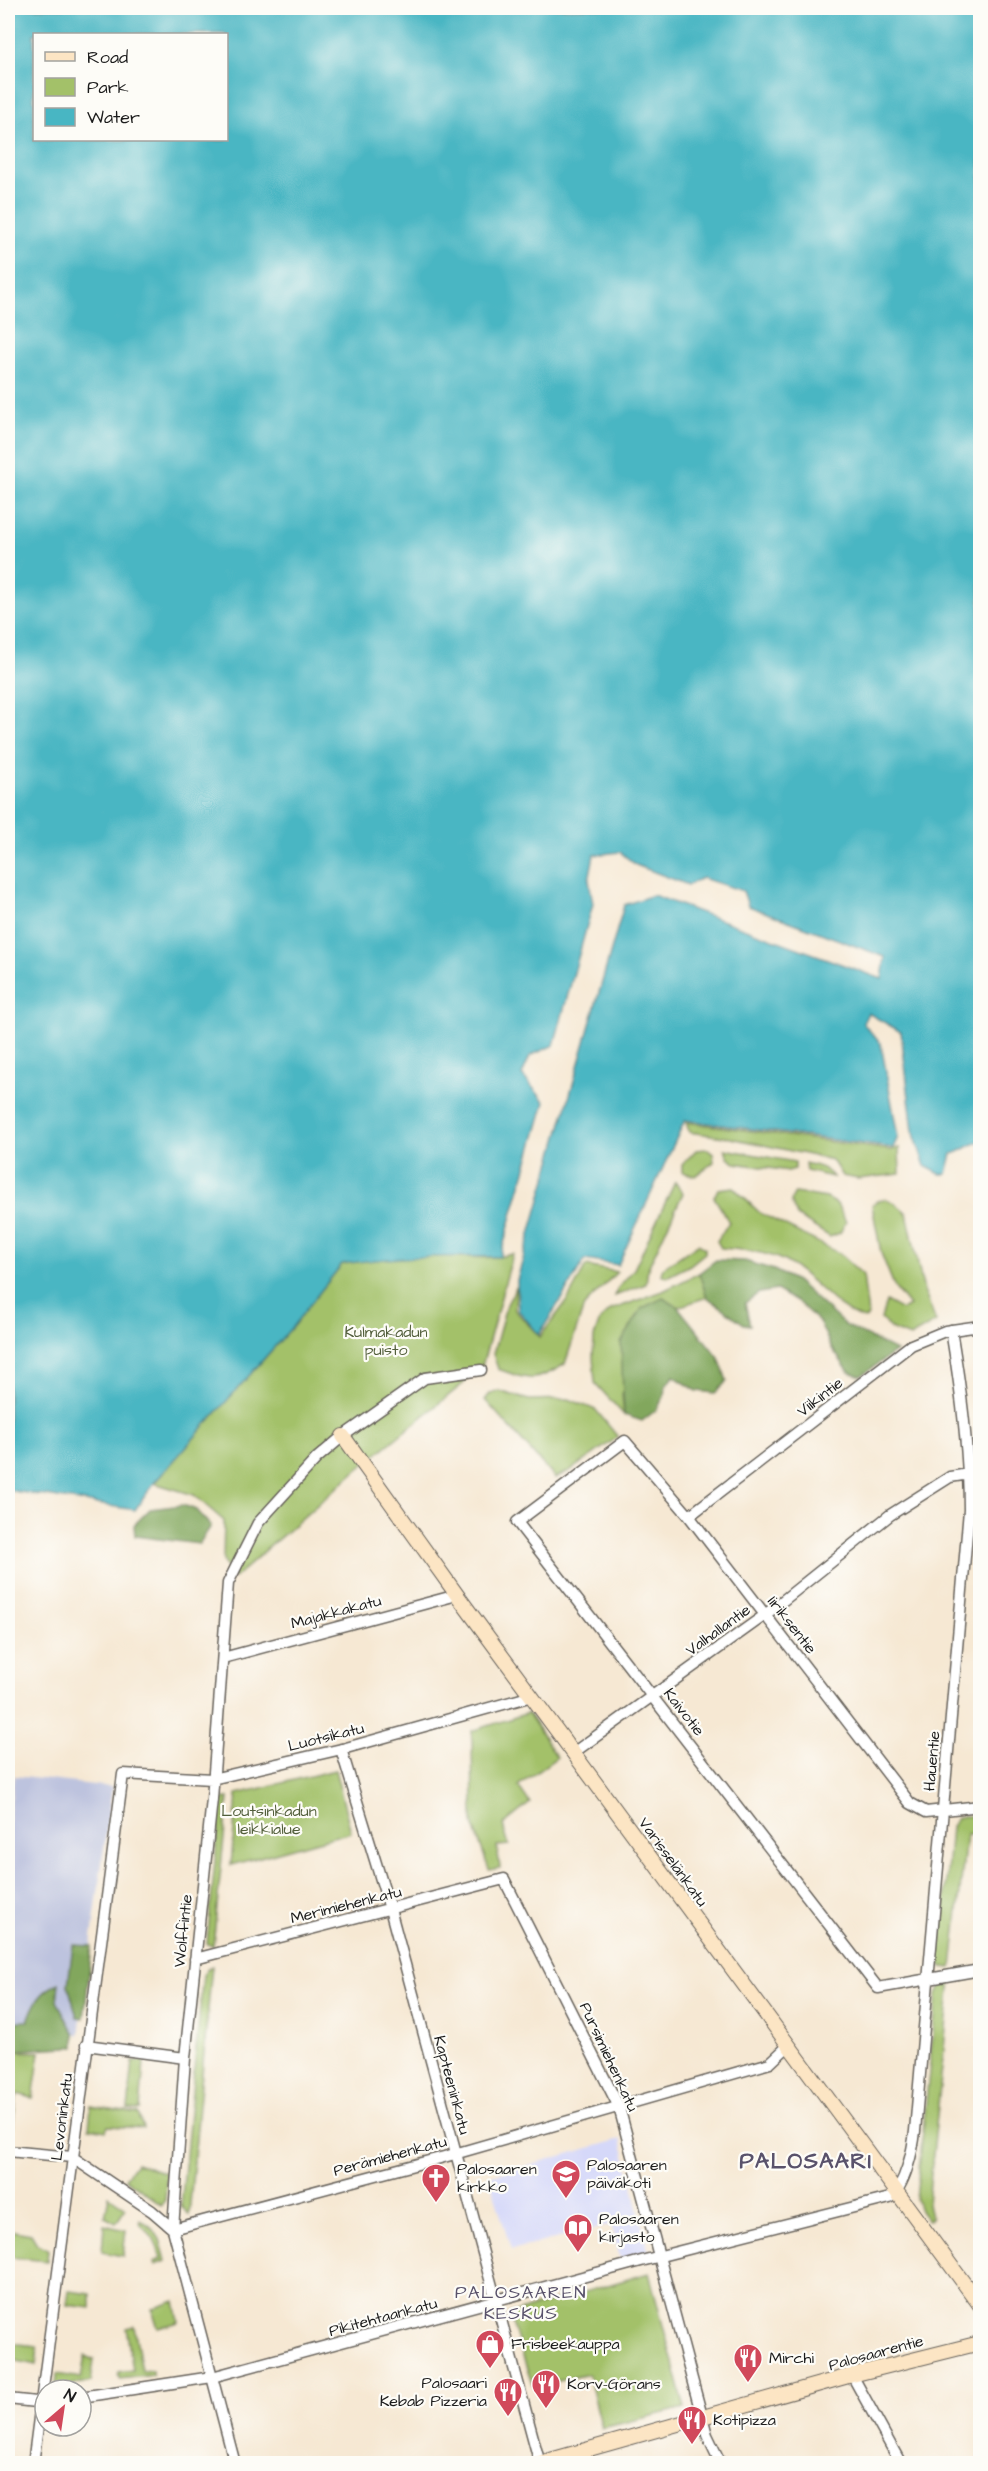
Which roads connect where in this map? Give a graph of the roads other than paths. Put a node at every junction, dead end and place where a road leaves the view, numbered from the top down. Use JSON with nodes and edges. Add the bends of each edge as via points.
{"nodes":[{"id":1,"x":981,"y":1326,"type":"edge"},
{"id":2,"x":951,"y":1330,"type":"junction"},
{"id":3,"x":481,"y":1370,"type":"dead end"},
{"id":4,"x":343,"y":1436,"type":"junction"},
{"id":5,"x":625,"y":1441,"type":"joint"},
{"id":6,"x":969,"y":1474,"type":"junction"},
{"id":7,"x":975,"y":1509,"type":"edge"},
{"id":8,"x":689,"y":1516,"type":"junction"},
{"id":9,"x":457,"y":1595,"type":"junction"},
{"id":10,"x":765,"y":1615,"type":"junction"},
{"id":11,"x":223,"y":1658,"type":"junction"},
{"id":12,"x":532,"y":1696,"type":"junction"},
{"id":13,"x":652,"y":1696,"type":"junction"},
{"id":14,"x":341,"y":1749,"type":"junction"},
{"id":15,"x":573,"y":1753,"type":"junction"},
{"id":16,"x":123,"y":1774,"type":"joint"},
{"id":17,"x":213,"y":1779,"type":"junction"},
{"id":18,"x":981,"y":1806,"type":"edge"},
{"id":19,"x":943,"y":1811,"type":"junction"},
{"id":20,"x":504,"y":1879,"type":"joint"},
{"id":21,"x":390,"y":1909,"type":"junction"},
{"id":22,"x":195,"y":1959,"type":"junction"},
{"id":23,"x":981,"y":1970,"type":"edge"},
{"id":24,"x":928,"y":1980,"type":"junction"},
{"id":25,"x":86,"y":2045,"type":"junction"},
{"id":26,"x":788,"y":2046,"type":"junction"},
{"id":27,"x":185,"y":2058,"type":"junction"},
{"id":28,"x":619,"y":2107,"type":"junction"},
{"id":29,"x":8,"y":2151,"type":"edge"},
{"id":30,"x":455,"y":2154,"type":"junction"},
{"id":31,"x":72,"y":2157,"type":"junction"},
{"id":32,"x":897,"y":2193,"type":"junction"},
{"id":33,"x":173,"y":2229,"type":"junction"},
{"id":34,"x":658,"y":2257,"type":"junction"},
{"id":35,"x":495,"y":2302,"type":"junction"},
{"id":36,"x":981,"y":2305,"type":"edge"},
{"id":37,"x":981,"y":2343,"type":"edge"},
{"id":38,"x":852,"y":2375,"type":"junction"},
{"id":39,"x":46,"y":2378,"type":"edge"},
{"id":40,"x":212,"y":2378,"type":"junction"},
{"id":41,"x":93,"y":2395,"type":"edge"},
{"id":42,"x":8,"y":2399,"type":"edge"},
{"id":43,"x":33,"y":2402,"type":"edge"},
{"id":44,"x":703,"y":2418,"type":"junction"},
{"id":45,"x":37,"y":2438,"type":"edge"},
{"id":46,"x":33,"y":2463,"type":"edge"},
{"id":47,"x":235,"y":2463,"type":"edge"},
{"id":48,"x":539,"y":2463,"type":"edge"},
{"id":49,"x":722,"y":2463,"type":"edge"},
{"id":50,"x":902,"y":2463,"type":"edge"}],
"edges":[{"from":1,"to":2,"type":"street","name":"Viikintie"},
{"from":2,"to":6,"type":"street","name":"Hauentie"},
{"from":2,"to":8,"type":"street","name":"Viikintie","via":[[911,1345]]},
{"from":3,"to":4,"type":"street","name":"Wolffintie","via":[[425,1378]]},
{"from":4,"to":9,"type":"street","name":"Varisselänkatu"},
{"from":4,"to":11,"type":"street","name":"Wolffintie","via":[[317,1458],[258,1523],[228,1583]]},
{"from":5,"to":8,"type":"street","name":"Iiriksentie"},
{"from":5,"to":13,"type":"street","name":"Kaivotie","via":[[517,1522]]},
{"from":6,"to":7,"type":"street","name":"Hauentie"},
{"from":6,"to":10,"type":"street","name":"Valhallantie","via":[[950,1477],[890,1515]]},
{"from":7,"to":19,"type":"street","name":"Hauentie"},
{"from":8,"to":10,"type":"street","name":"Iiriksentie"},
{"from":9,"to":11,"type":"street","name":"Majakkakatu"},
{"from":9,"to":12,"type":"street","name":"Varisselänkatu"},
{"from":10,"to":13,"type":"street","name":"Valhallantie"},
{"from":10,"to":19,"type":"street","name":"Iiriksentie","via":[[910,1803],[926,1812]]},
{"from":11,"to":17,"type":"street","name":"Wolffintie"},
{"from":12,"to":14,"type":"street","name":"Luotsikatu"},
{"from":12,"to":15,"type":"street","name":"Varisselänkatu"},
{"from":13,"to":15,"type":"street","name":"Valhallantie"},
{"from":13,"to":24,"type":"street","name":"Kaivotie","via":[[878,1988]]},
{"from":14,"to":17,"type":"street","name":"Luotsikatu"},
{"from":14,"to":21,"type":"street","name":"Kapteeninkatu"},
{"from":15,"to":26,"type":"street","name":"Varisselänkatu"},
{"from":16,"to":17,"type":"street","name":"Luotsikatu"},
{"from":16,"to":25,"type":"street","name":"Levoninkatu"},
{"from":17,"to":22,"type":"street","name":"Wolffintie"},
{"from":18,"to":19,"type":"street","name":"Iiriksentie"},
{"from":19,"to":24,"type":"street","name":"Hauentie"},
{"from":20,"to":21,"type":"street","name":"Merimiehenkatu"},
{"from":20,"to":28,"type":"street","name":"Pursimiehenkatu"},
{"from":21,"to":22,"type":"street","name":"Merimiehenkatu"},
{"from":21,"to":30,"type":"street","name":"Kapteeninkatu"},
{"from":22,"to":27,"type":"street","name":"Wolffintie"},
{"from":23,"to":24,"type":"street"},
{"from":24,"to":32,"type":"street","name":"Hauentie","via":[[913,2149]]},
{"from":25,"to":27,"type":"street"},
{"from":25,"to":31,"type":"street","name":"Levoninkatu"},
{"from":26,"to":28,"type":"street","name":"Perämiehenkatu","via":[[770,2063]]},
{"from":26,"to":32,"type":"street","name":"Varisselänkatu"},
{"from":27,"to":33,"type":"street","name":"Wolffintie"},
{"from":28,"to":30,"type":"street","name":"Perämiehenkatu"},
{"from":28,"to":34,"type":"street","name":"Pursimiehenkatu"},
{"from":29,"to":31,"type":"street"},
{"from":30,"to":33,"type":"street","name":"Perämiehenkatu"},
{"from":30,"to":35,"type":"street","name":"Kapteeninkatu"},
{"from":31,"to":33,"type":"street"},
{"from":31,"to":39,"type":"street","name":"Levoninkatu"},
{"from":32,"to":34,"type":"street","name":"Pikitehtaankatu","via":[[890,2198]]},
{"from":32,"to":36,"type":"street","name":"Varisselänkatu"},
{"from":33,"to":40,"type":"street","name":"Wolffintie"},
{"from":34,"to":35,"type":"street","name":"Pikitehtaankatu"},
{"from":34,"to":44,"type":"street","name":"Pursimiehenkatu"},
{"from":35,"to":40,"type":"street","name":"Pikitehtaankatu"},
{"from":35,"to":48,"type":"street","name":"Kapteeninkatu"},
{"from":37,"to":38,"type":"street","name":"Palosaarentie"},
{"from":38,"to":44,"type":"street","name":"Palosaarentie"},
{"from":38,"to":50,"type":"street"},
{"from":40,"to":41,"type":"street","name":"Pikitehtaankatu"},
{"from":40,"to":47,"type":"street","name":"Wolffintie"},
{"from":42,"to":43,"type":"street"},
{"from":44,"to":48,"type":"street","name":"Palosaarentie"},
{"from":44,"to":49,"type":"street","name":"Pursimiehenkatu"},
{"from":45,"to":46,"type":"street","name":"Levoninkatu"}]}
